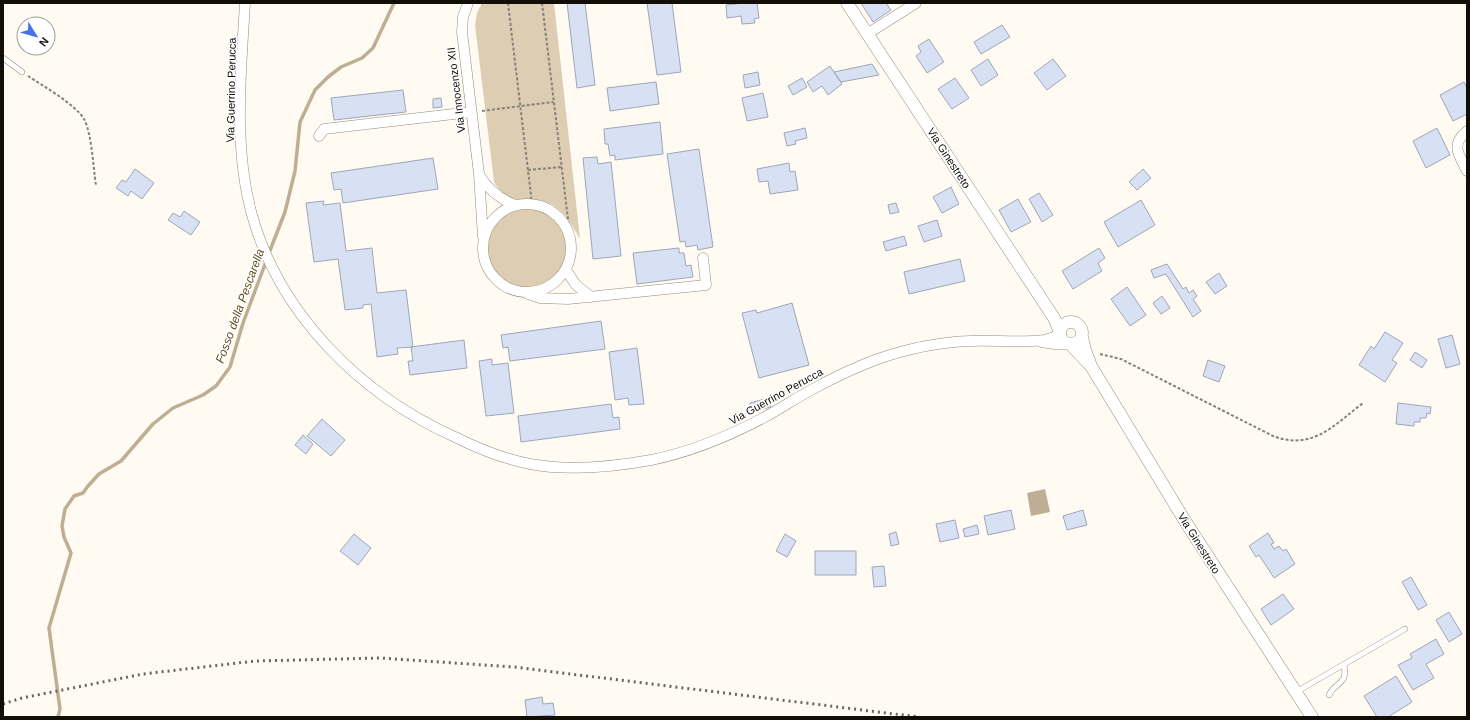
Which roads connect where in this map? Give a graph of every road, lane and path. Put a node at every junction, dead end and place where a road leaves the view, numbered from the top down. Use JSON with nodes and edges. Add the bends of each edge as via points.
{"nodes":[{"id":1,"x":245,"y":3,"type":"edge"},
{"id":2,"x":468,"y":3,"type":"edge"},
{"id":3,"x":508,"y":3,"type":"edge"},
{"id":4,"x":542,"y":3,"type":"edge"},
{"id":5,"x":847,"y":3,"type":"edge"},
{"id":6,"x":916,"y":3,"type":"edge"},
{"id":7,"x":867,"y":34,"type":"junction"},
{"id":8,"x":3,"y":58,"type":"edge"},
{"id":9,"x":22,"y":72,"type":"joint"},
{"id":10,"x":554,"y":102,"type":"junction"},
{"id":11,"x":520,"y":106,"type":"junction"},
{"id":12,"x":471,"y":112,"type":"junction"},
{"id":13,"x":1467,"y":131,"type":"edge"},
{"id":14,"x":319,"y":136,"type":"dead end"},
{"id":15,"x":562,"y":167,"type":"junction"},
{"id":16,"x":528,"y":170,"type":"junction"},
{"id":17,"x":1467,"y":171,"type":"edge"},
{"id":18,"x":479,"y":174,"type":"junction"},
{"id":19,"x":96,"y":185,"type":"dead end"},
{"id":20,"x":532,"y":204,"type":"junction"},
{"id":21,"x":515,"y":205,"type":"junction"},
{"id":22,"x":570,"y":236,"type":"junction"},
{"id":23,"x":483,"y":241,"type":"junction"},
{"id":24,"x":703,"y":258,"type":"dead end"},
{"id":25,"x":566,"y":270,"type":"junction"},
{"id":26,"x":522,"y":292,"type":"junction"},
{"id":27,"x":591,"y":297,"type":"junction"},
{"id":28,"x":1051,"y":313,"type":"junction"},
{"id":29,"x":1070,"y":322,"type":"junction"},
{"id":30,"x":1060,"y":332,"type":"junction"},
{"id":31,"x":1082,"y":337,"type":"junction"},
{"id":32,"x":1035,"y":341,"type":"junction"},
{"id":33,"x":1069,"y":344,"type":"junction"},
{"id":34,"x":1086,"y":354,"type":"junction"},
{"id":35,"x":1091,"y":366,"type":"junction"},
{"id":36,"x":1363,"y":402,"type":"dead end"},
{"id":37,"x":1405,"y":629,"type":"dead end"},
{"id":38,"x":1344,"y":665,"type":"junction"},
{"id":39,"x":1296,"y":693,"type":"junction"},
{"id":40,"x":1329,"y":695,"type":"dead end"},
{"id":41,"x":1312,"y":717,"type":"edge"}],
"edges":[{"from":1,"to":32,"type":"street","name":"Via Guerrino Perucca","via":[[240,100],[242,158],[251,211],[270,262],[311,327],[345,365],[373,389],[447,434],[492,453],[534,464],[599,466],[634,463],[693,450],[729,435],[764,418],[830,379],[887,356],[925,346],[955,342]]},
{"from":2,"to":12,"type":"street","name":"Via Innocenzo XII","via":[[463,17],[462,32]]},
{"from":3,"to":11,"type":"path"},
{"from":4,"to":10,"type":"path"},
{"from":5,"to":7,"type":"street","name":"Via Ginestreto"},
{"from":6,"to":7,"type":"street"},
{"from":7,"to":28,"type":"street","name":"Via Ginestreto"},
{"from":8,"to":9,"type":"lane"},
{"from":9,"to":19,"type":"path","via":[[72,106],[84,119]]},
{"from":10,"to":11,"type":"path"},
{"from":10,"to":15,"type":"path"},
{"from":11,"to":12,"type":"path"},
{"from":11,"to":16,"type":"path"},
{"from":12,"to":14,"type":"street","via":[[324,129]]},
{"from":12,"to":18,"type":"street","name":"Via Innocenzo XII"},
{"from":13,"to":17,"type":"street","via":[[1458,140],[1457,152]]},
{"from":15,"to":16,"type":"path"},
{"from":15,"to":22,"type":"path"},
{"from":16,"to":20,"type":"path"},
{"from":18,"to":21,"type":"street","name":"Via Innocenzo XII","via":[[488,188],[500,198]]},
{"from":18,"to":23,"type":"street","name":"Via Innocenzo XII"},
{"from":20,"to":21,"type":"street","name":"Via Innocenzo XII"},
{"from":20,"to":22,"type":"street","name":"Via Innocenzo XII","via":[[555,213]]},
{"from":21,"to":23,"type":"street","name":"Via Innocenzo XII","via":[[494,218]]},
{"from":22,"to":25,"type":"street","name":"Via Innocenzo XII","via":[[572,248]]},
{"from":23,"to":26,"type":"street","name":"Via Innocenzo XII","via":[[487,268],[495,279],[505,287]]},
{"from":24,"to":27,"type":"street","name":"Via Innocenzo XII","via":[[706,285]]},
{"from":25,"to":26,"type":"street","name":"Via Innocenzo XII","via":[[547,288],[535,292]]},
{"from":25,"to":27,"type":"street","via":[[576,285]]},
{"from":26,"to":27,"type":"street","name":"Via Innocenzo XII","via":[[552,299]]},
{"from":28,"to":29,"type":"street","via":[[1058,319]]},
{"from":28,"to":30,"type":"street","name":"Via Ginestreto"},
{"from":29,"to":30,"type":"street","via":[[1063,325]]},
{"from":29,"to":31,"type":"street","via":[[1081,326]]},
{"from":30,"to":32,"type":"street","name":"Via Guerrino Perucca","via":[[1052,338]]},
{"from":30,"to":33,"type":"street","via":[[1062,339]]},
{"from":31,"to":33,"type":"street","via":[[1078,343]]},
{"from":31,"to":34,"type":"street","name":"Via Ginestreto"},
{"from":32,"to":33,"type":"street","name":"Via Guerrino Perucca"},
{"from":33,"to":35,"type":"street","name":"Via Ginestreto"},
{"from":34,"to":35,"type":"street","name":"Via Ginestreto"},
{"from":34,"to":36,"type":"path","via":[[1121,359],[1273,436],[1286,440],[1304,441],[1321,434]]},
{"from":35,"to":39,"type":"street","name":"Via Ginestreto","via":[[1185,521]]},
{"from":37,"to":38,"type":"lane"},
{"from":38,"to":39,"type":"lane"},
{"from":38,"to":40,"type":"lane","via":[[1344,680]]},
{"from":39,"to":41,"type":"street","name":"Via Ginestreto"}]}
